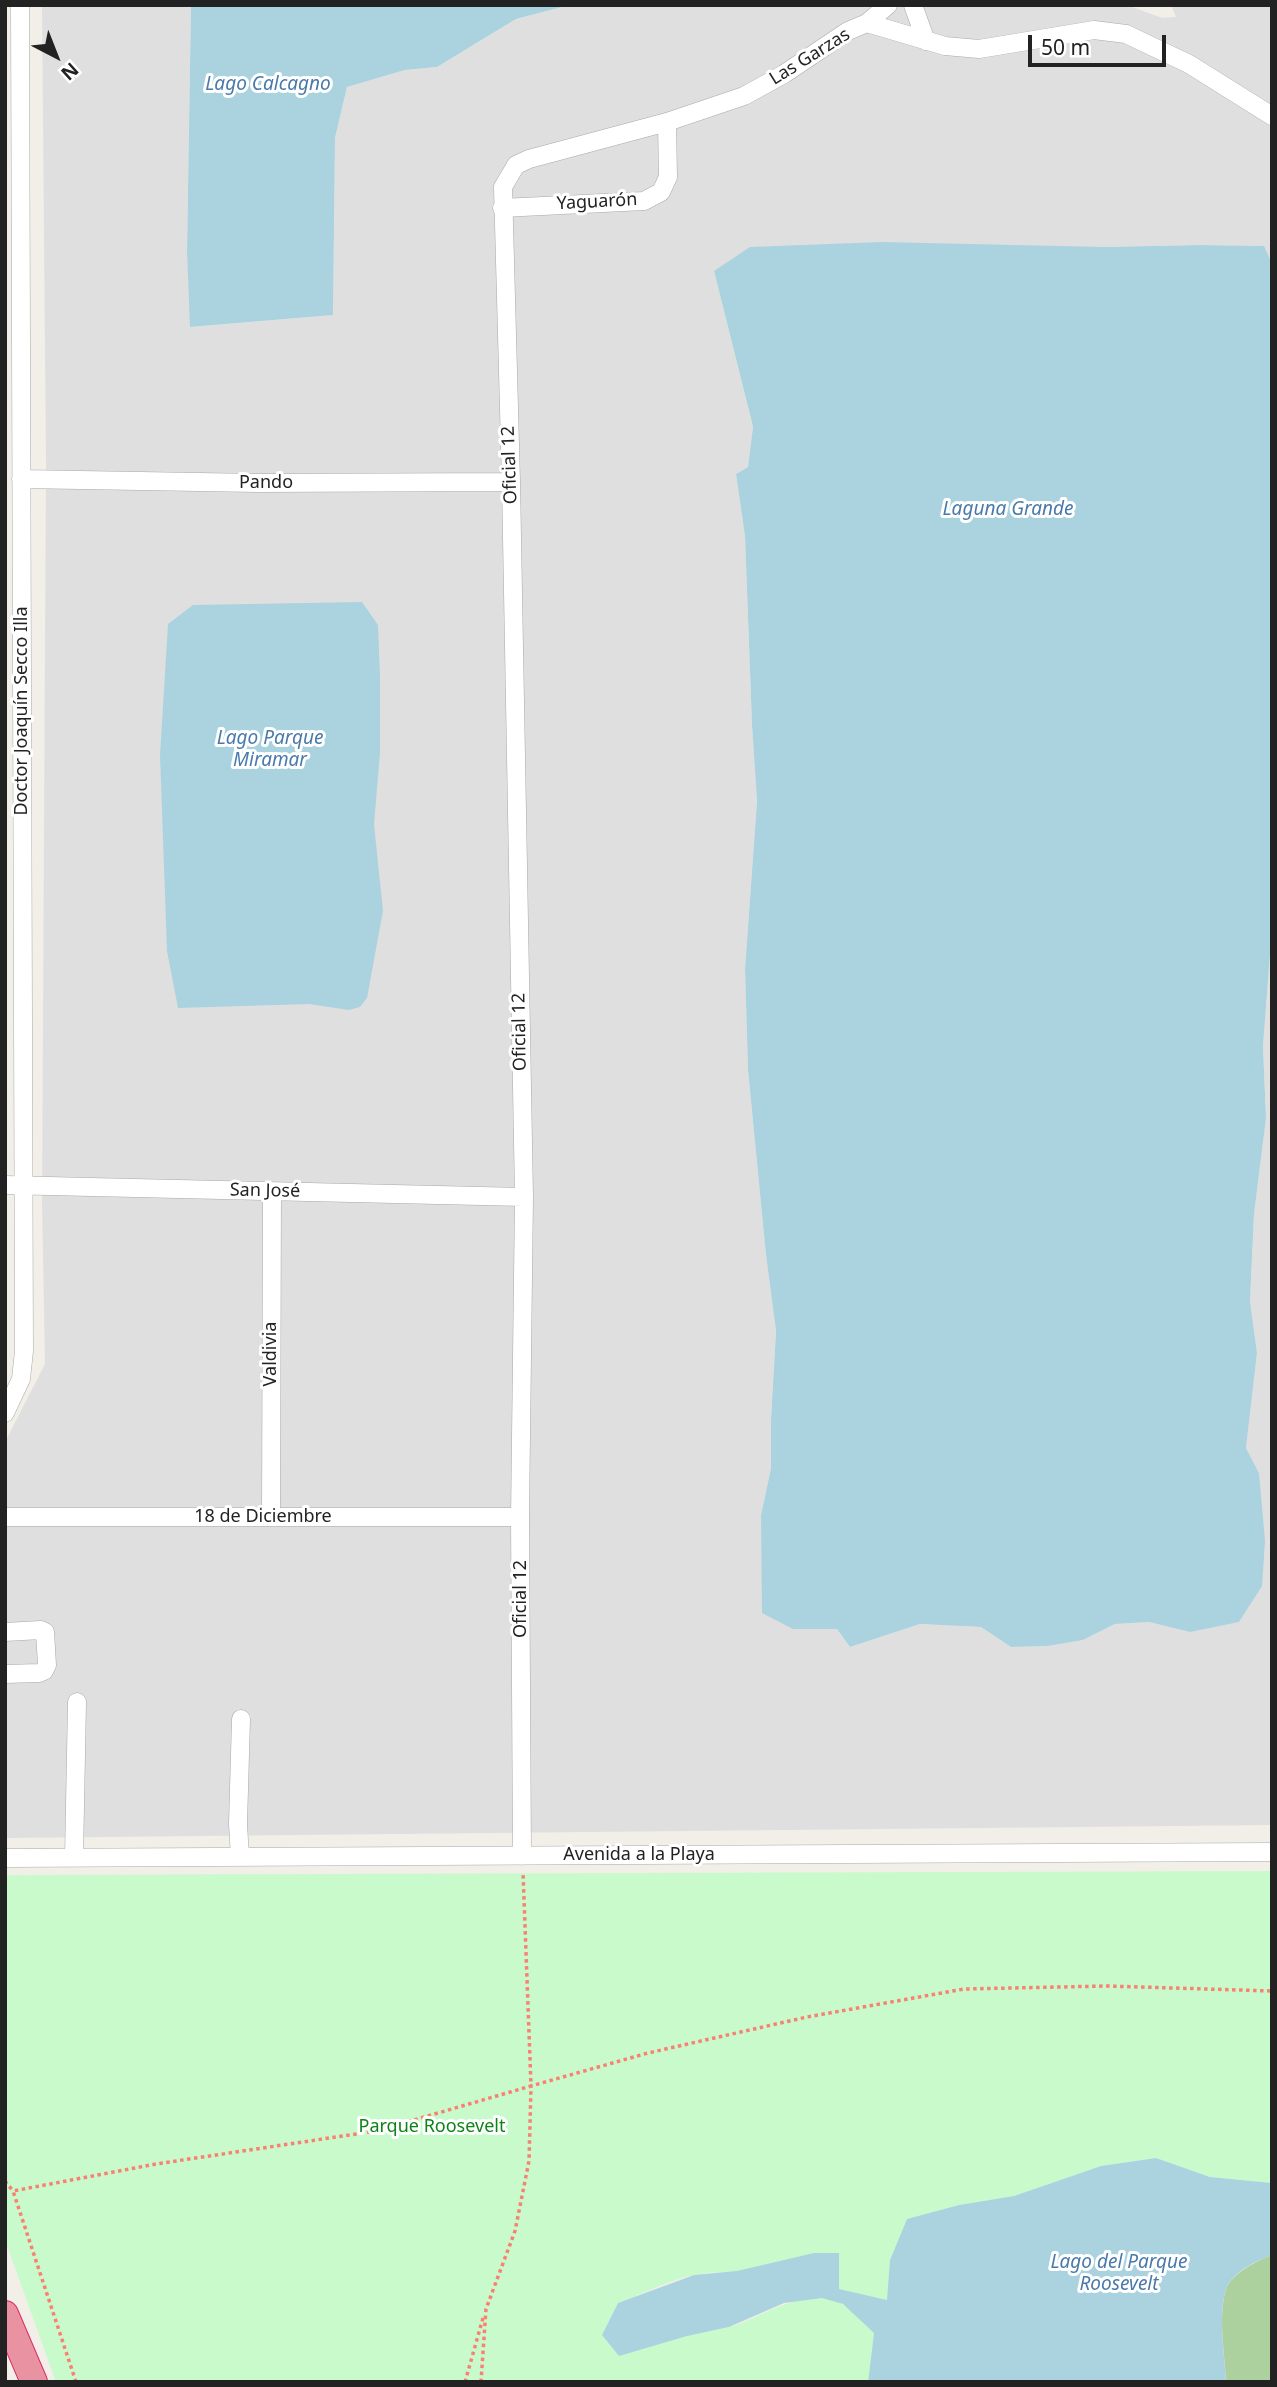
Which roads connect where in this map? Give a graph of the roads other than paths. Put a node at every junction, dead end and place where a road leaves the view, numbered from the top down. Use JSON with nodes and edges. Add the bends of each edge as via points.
{"nodes":[{"id":1,"x":20,"y":5,"type":"edge"},
{"id":2,"x":888,"y":5,"type":"edge"},
{"id":3,"x":913,"y":5,"type":"edge"},
{"id":4,"x":867,"y":23,"type":"junction"},
{"id":5,"x":926,"y":41,"type":"junction"},
{"id":6,"x":1269,"y":112,"type":"edge"},
{"id":7,"x":667,"y":122,"type":"junction"},
{"id":8,"x":502,"y":208,"type":"junction"},
{"id":9,"x":13,"y":270,"type":"edge"},
{"id":10,"x":22,"y":479,"type":"junction"},
{"id":11,"x":511,"y":482,"type":"junction"},
{"id":12,"x":14,"y":1185,"type":"edge"},
{"id":13,"x":272,"y":1192,"type":"junction"},
{"id":14,"x":524,"y":1197,"type":"junction"},
{"id":15,"x":5,"y":1413,"type":"edge"},
{"id":16,"x":5,"y":1517,"type":"edge"},
{"id":17,"x":271,"y":1517,"type":"junction"},
{"id":18,"x":520,"y":1517,"type":"junction"},
{"id":19,"x":5,"y":1632,"type":"edge"},
{"id":20,"x":5,"y":1674,"type":"edge"},
{"id":21,"x":77,"y":1702,"type":"dead end"},
{"id":22,"x":241,"y":1719,"type":"dead end"},
{"id":23,"x":1272,"y":1852,"type":"edge"},
{"id":24,"x":522,"y":1856,"type":"junction"},
{"id":25,"x":5,"y":1857,"type":"edge"},
{"id":26,"x":74,"y":1857,"type":"junction"},
{"id":27,"x":240,"y":1857,"type":"junction"},
{"id":28,"x":5,"y":2314,"type":"edge"},
{"id":29,"x":34,"y":2382,"type":"edge"}],
"edges":[{"from":1,"to":9,"type":"street","name":"Doctor Joaquín Secco Illa"},
{"from":2,"to":4,"type":"street"},
{"from":3,"to":5,"type":"street"},
{"from":4,"to":5,"type":"street","name":"Las Garzas"},
{"from":4,"to":7,"type":"street","name":"Las Garzas","via":[[744,96]]},
{"from":5,"to":6,"type":"street","name":"Las Garzas","via":[[979,49],[1094,30],[1126,34]]},
{"from":7,"to":8,"type":"street","name":"Las Garzas","via":[[516,165],[503,187]]},
{"from":7,"to":8,"type":"street","name":"Yaguarón","via":[[668,177],[661,192],[644,201]]},
{"from":8,"to":11,"type":"street","name":"Oficial 12"},
{"from":9,"to":10,"type":"street","name":"Doctor Joaquín Secco Illa"},
{"from":10,"to":11,"type":"street","name":"Pando"},
{"from":10,"to":12,"type":"street","name":"Doctor Joaquín Secco Illa"},
{"from":11,"to":14,"type":"street","name":"Oficial 12"},
{"from":12,"to":13,"type":"street","name":"San José"},
{"from":12,"to":15,"type":"street","name":"Doctor Joaquín Secco Illa","via":[[24,1351],[21,1379]]},
{"from":13,"to":14,"type":"street","name":"San José"},
{"from":13,"to":17,"type":"street","name":"Valdivia"},
{"from":14,"to":18,"type":"street","name":"Oficial 12"},
{"from":16,"to":17,"type":"street","name":"18 de Diciembre"},
{"from":17,"to":18,"type":"street","name":"18 de Diciembre"},
{"from":18,"to":24,"type":"street","name":"Oficial 12"},
{"from":19,"to":20,"type":"street","via":[[45,1632],[47,1665],[39,1673]]},
{"from":21,"to":26,"type":"street"},
{"from":22,"to":27,"type":"street"},
{"from":23,"to":24,"type":"street","name":"Avenida a la Playa"},
{"from":24,"to":27,"type":"street","name":"Avenida a la Playa"},
{"from":25,"to":26,"type":"street","name":"Avenida a la Playa"},
{"from":26,"to":27,"type":"street","name":"Avenida a la Playa"},
{"from":28,"to":29,"type":"highway"}]}
